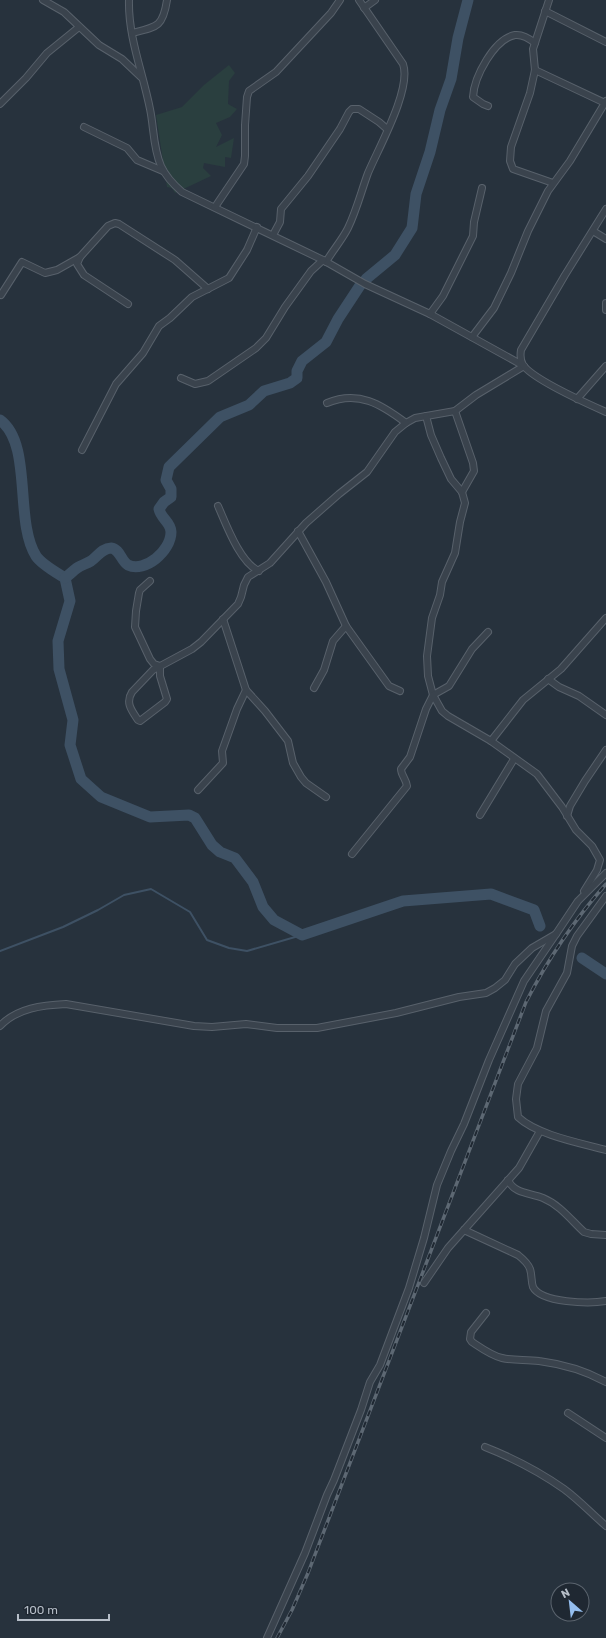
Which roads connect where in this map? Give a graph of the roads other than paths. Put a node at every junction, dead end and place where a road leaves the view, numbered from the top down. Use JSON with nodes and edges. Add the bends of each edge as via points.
{"nodes":[{"id":1,"x":43,"y":0,"type":"edge"},
{"id":2,"x":128,"y":0,"type":"edge"},
{"id":3,"x":167,"y":0,"type":"edge"},
{"id":4,"x":340,"y":0,"type":"edge"},
{"id":5,"x":359,"y":0,"type":"edge"},
{"id":6,"x":375,"y":0,"type":"edge"},
{"id":7,"x":549,"y":0,"type":"edge"},
{"id":8,"x":364,"y":8,"type":"junction"},
{"id":9,"x":545,"y":11,"type":"junction"},
{"id":10,"x":79,"y":27,"type":"junction"},
{"id":11,"x":132,"y":33,"type":"junction"},
{"id":12,"x":606,"y":42,"type":"edge"},
{"id":13,"x":535,"y":43,"type":"junction"},
{"id":14,"x":534,"y":70,"type":"junction"},
{"id":15,"x":142,"y":78,"type":"junction"},
{"id":16,"x":605,"y":102,"type":"edge"},
{"id":17,"x":0,"y":104,"type":"edge"},
{"id":18,"x":488,"y":106,"type":"dead end"},
{"id":19,"x":84,"y":127,"type":"dead end"},
{"id":20,"x":387,"y":129,"type":"junction"},
{"id":21,"x":163,"y":171,"type":"junction"},
{"id":22,"x":553,"y":183,"type":"junction"},
{"id":23,"x":482,"y":188,"type":"dead end"},
{"id":24,"x":215,"y":207,"type":"junction"},
{"id":25,"x":606,"y":209,"type":"edge"},
{"id":26,"x":257,"y":227,"type":"junction"},
{"id":27,"x":593,"y":231,"type":"junction"},
{"id":28,"x":273,"y":235,"type":"junction"},
{"id":29,"x":606,"y":239,"type":"edge"},
{"id":30,"x":80,"y":257,"type":"junction"},
{"id":31,"x":325,"y":261,"type":"junction"},
{"id":32,"x":208,"y":289,"type":"junction"},
{"id":33,"x":1,"y":295,"type":"dead end"},
{"id":34,"x":606,"y":303,"type":"edge"},
{"id":35,"x":128,"y":304,"type":"dead end"},
{"id":36,"x":606,"y":310,"type":"edge"},
{"id":37,"x":430,"y":314,"type":"junction"},
{"id":38,"x":472,"y":336,"type":"junction"},
{"id":39,"x":524,"y":366,"type":"junction"},
{"id":40,"x":606,"y":366,"type":"edge"},
{"id":41,"x":181,"y":378,"type":"dead end"},
{"id":42,"x":577,"y":399,"type":"junction"},
{"id":43,"x":327,"y":403,"type":"dead end"},
{"id":44,"x":455,"y":411,"type":"junction"},
{"id":45,"x":606,"y":412,"type":"edge"},
{"id":46,"x":426,"y":416,"type":"junction"},
{"id":47,"x":406,"y":423,"type":"junction"},
{"id":48,"x":82,"y":450,"type":"dead end"},
{"id":49,"x":462,"y":492,"type":"junction"},
{"id":50,"x":218,"y":506,"type":"dead end"},
{"id":51,"x":298,"y":531,"type":"junction"},
{"id":52,"x":259,"y":571,"type":"junction"},
{"id":53,"x":150,"y":581,"type":"dead end"},
{"id":54,"x":606,"y":618,"type":"edge"},
{"id":55,"x":222,"y":619,"type":"junction"},
{"id":56,"x":346,"y":626,"type":"junction"},
{"id":57,"x":488,"y":632,"type":"dead end"},
{"id":58,"x":160,"y":666,"type":"junction"},
{"id":59,"x":548,"y":679,"type":"junction"},
{"id":60,"x":314,"y":688,"type":"dead end"},
{"id":61,"x":246,"y":690,"type":"junction"},
{"id":62,"x":400,"y":691,"type":"dead end"},
{"id":63,"x":433,"y":695,"type":"junction"},
{"id":64,"x":606,"y":715,"type":"edge"},
{"id":65,"x":491,"y":741,"type":"junction"},
{"id":66,"x":606,"y":750,"type":"edge"},
{"id":67,"x":514,"y":759,"type":"junction"},
{"id":68,"x":198,"y":790,"type":"dead end"},
{"id":69,"x":326,"y":797,"type":"dead end"},
{"id":70,"x":480,"y":816,"type":"dead end"},
{"id":71,"x":567,"y":816,"type":"junction"},
{"id":72,"x":352,"y":854,"type":"dead end"},
{"id":73,"x":606,"y":873,"type":"edge"},
{"id":74,"x":578,"y":901,"type":"junction"},
{"id":75,"x":605,"y":901,"type":"edge"},
{"id":76,"x":556,"y":934,"type":"junction"},
{"id":77,"x":0,"y":1026,"type":"edge"},
{"id":78,"x":540,"y":1132,"type":"junction"},
{"id":79,"x":606,"y":1150,"type":"edge"},
{"id":80,"x":508,"y":1180,"type":"junction"},
{"id":81,"x":464,"y":1230,"type":"junction"},
{"id":82,"x":606,"y":1235,"type":"edge"},
{"id":83,"x":424,"y":1283,"type":"dead end"},
{"id":84,"x":606,"y":1301,"type":"edge"},
{"id":85,"x":486,"y":1313,"type":"dead end"},
{"id":86,"x":606,"y":1382,"type":"edge"},
{"id":87,"x":568,"y":1413,"type":"dead end"},
{"id":88,"x":606,"y":1438,"type":"edge"},
{"id":89,"x":485,"y":1447,"type":"dead end"},
{"id":90,"x":606,"y":1526,"type":"edge"},
{"id":91,"x":267,"y":1638,"type":"edge"}],
"edges":[{"from":1,"to":10,"type":"street","via":[[64,12]]},
{"from":2,"to":11,"type":"street"},
{"from":3,"to":11,"type":"street","via":[[162,21],[148,29]]},
{"from":4,"to":24,"type":"street","via":[[276,72],[249,91],[244,164]]},
{"from":5,"to":8,"type":"street"},
{"from":6,"to":8,"type":"street"},
{"from":7,"to":9,"type":"street"},
{"from":8,"to":20,"type":"street","via":[[405,69],[401,96]]},
{"from":9,"to":12,"type":"street"},
{"from":9,"to":13,"type":"street"},
{"from":10,"to":15,"type":"street","via":[[98,45],[122,58]]},
{"from":10,"to":17,"type":"street","via":[[47,54]]},
{"from":11,"to":15,"type":"street"},
{"from":13,"to":14,"type":"street"},
{"from":13,"to":18,"type":"street","via":[[524,36],[516,35],[503,40],[483,65],[473,96]]},
{"from":14,"to":16,"type":"street"},
{"from":14,"to":22,"type":"street","via":[[530,93],[511,147],[511,165],[513,169]]},
{"from":15,"to":21,"type":"street"},
{"from":16,"to":22,"type":"street","via":[[570,161]]},
{"from":19,"to":21,"type":"street","via":[[127,148],[137,160]]},
{"from":20,"to":28,"type":"street","via":[[359,109],[355,108],[349,112],[308,176],[281,209],[280,222]]},
{"from":20,"to":31,"type":"street","via":[[348,227]]},
{"from":21,"to":24,"type":"street","via":[[182,192]]},
{"from":22,"to":38,"type":"street","via":[[528,231],[494,308]]},
{"from":23,"to":37,"type":"street","via":[[473,236],[443,296]]},
{"from":24,"to":26,"type":"street"},
{"from":25,"to":27,"type":"street"},
{"from":26,"to":28,"type":"street"},
{"from":26,"to":32,"type":"street","via":[[232,275]]},
{"from":27,"to":29,"type":"street"},
{"from":27,"to":39,"type":"street","via":[[564,275],[521,350],[520,358]]},
{"from":28,"to":31,"type":"street"},
{"from":30,"to":32,"type":"street","via":[[108,226],[115,223],[175,260]]},
{"from":30,"to":33,"type":"street","via":[[46,273],[22,262]]},
{"from":30,"to":35,"type":"street","via":[[77,264],[81,272]]},
{"from":31,"to":37,"type":"street","via":[[365,284]]},
{"from":31,"to":41,"type":"street","via":[[311,272],[266,338],[256,348],[208,381],[195,384]]},
{"from":32,"to":48,"type":"street","via":[[192,296],[159,326],[143,353],[116,384]]},
{"from":34,"to":36,"type":"street"},
{"from":37,"to":38,"type":"street"},
{"from":38,"to":39,"type":"street"},
{"from":39,"to":42,"type":"street"},
{"from":39,"to":44,"type":"street"},
{"from":40,"to":42,"type":"street"},
{"from":42,"to":45,"type":"street"},
{"from":43,"to":47,"type":"street","via":[[339,399],[361,398],[375,403]]},
{"from":44,"to":46,"type":"street"},
{"from":44,"to":49,"type":"street","via":[[474,463],[474,472]]},
{"from":46,"to":47,"type":"street"},
{"from":46,"to":49,"type":"street","via":[[431,436],[444,465]]},
{"from":47,"to":51,"type":"street","via":[[395,432],[367,472]]},
{"from":49,"to":63,"type":"street","via":[[465,503],[455,553],[442,582],[430,624],[427,671]]},
{"from":50,"to":52,"type":"street","via":[[237,547],[251,567]]},
{"from":51,"to":52,"type":"street","via":[[270,563]]},
{"from":51,"to":56,"type":"street"},
{"from":52,"to":55,"type":"street","via":[[248,577],[238,604]]},
{"from":53,"to":58,"type":"street","via":[[139,593],[135,627],[150,659]]},
{"from":54,"to":59,"type":"street"},
{"from":55,"to":58,"type":"street","via":[[192,649]]},
{"from":55,"to":61,"type":"street"},
{"from":56,"to":60,"type":"street","via":[[333,641],[324,670]]},
{"from":56,"to":62,"type":"street","via":[[389,686]]},
{"from":57,"to":63,"type":"street","via":[[472,649],[449,686]]},
{"from":58,"to":58,"type":"street","via":[[160,676],[167,699],[140,721],[129,706],[130,696],[153,670]]},
{"from":59,"to":64,"type":"street"},
{"from":59,"to":65,"type":"street","via":[[523,700]]},
{"from":61,"to":68,"type":"street","via":[[222,751],[224,763]]},
{"from":61,"to":69,"type":"street","via":[[288,741],[293,763],[306,783]]},
{"from":63,"to":65,"type":"street","via":[[448,716]]},
{"from":63,"to":72,"type":"street","via":[[410,757],[401,769],[407,786]]},
{"from":65,"to":67,"type":"street"},
{"from":66,"to":71,"type":"street","via":[[570,806]]},
{"from":67,"to":70,"type":"street"},
{"from":67,"to":71,"type":"street","via":[[537,774]]},
{"from":71,"to":74,"type":"street","via":[[600,860],[597,870]]},
{"from":73,"to":74,"type":"street"},
{"from":74,"to":76,"type":"street"},
{"from":75,"to":78,"type":"street","via":[[586,922],[572,946],[567,973],[546,1011],[537,1048],[518,1084],[518,1117]]},
{"from":76,"to":77,"type":"street","via":[[528,951],[515,964],[505,980],[486,993],[317,1028],[277,1028],[246,1024],[194,1026],[66,1004],[17,1013]]},
{"from":76,"to":91,"type":"street","via":[[524,981],[437,1185],[410,1288],[380,1365],[370,1382],[305,1553]]},
{"from":78,"to":79,"type":"street"},
{"from":78,"to":80,"type":"street","via":[[519,1168]]},
{"from":80,"to":81,"type":"street"},
{"from":80,"to":82,"type":"street","via":[[518,1191],[551,1202],[584,1232]]},
{"from":81,"to":83,"type":"street"},
{"from":81,"to":84,"type":"street","via":[[518,1255],[530,1269],[534,1288],[540,1295],[575,1302]]},
{"from":85,"to":86,"type":"street","via":[[471,1332],[470,1339],[493,1355],[560,1365]]},
{"from":87,"to":88,"type":"street"},
{"from":89,"to":90,"type":"street","via":[[546,1477]]}]}
